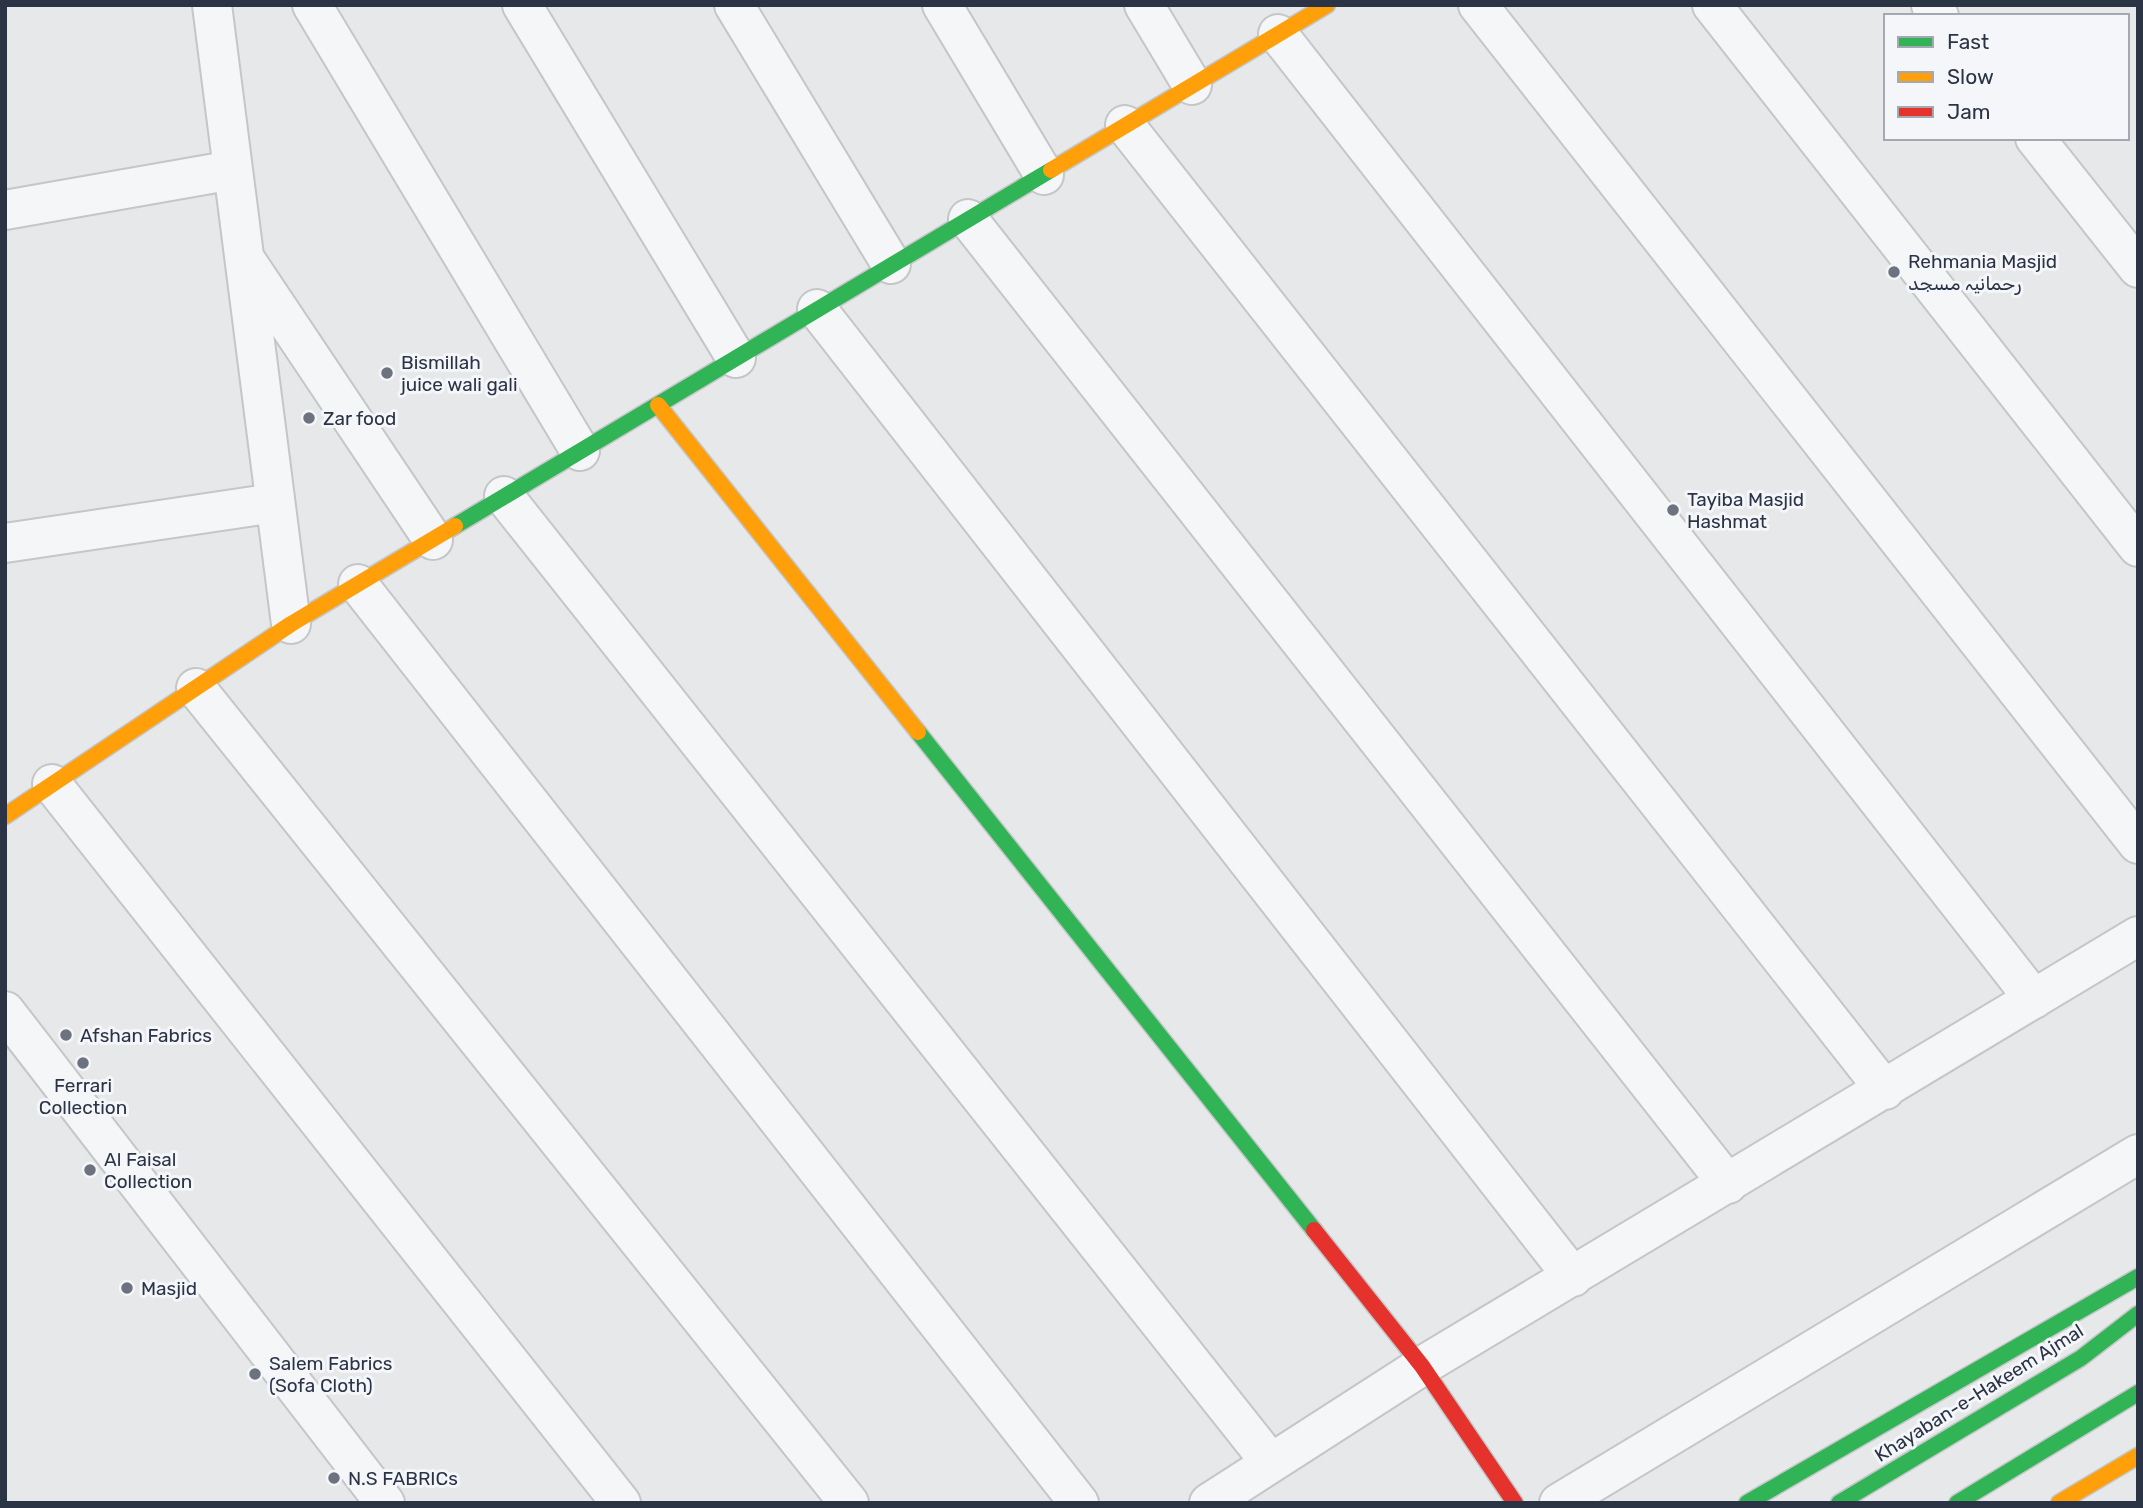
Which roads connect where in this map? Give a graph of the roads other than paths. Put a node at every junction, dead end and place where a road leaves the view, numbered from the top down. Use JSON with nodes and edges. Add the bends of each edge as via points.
{"nodes":[{"id":1,"x":212,"y":5,"type":"edge"},
{"id":2,"x":312,"y":5,"type":"edge"},
{"id":3,"x":522,"y":5,"type":"edge"},
{"id":4,"x":734,"y":5,"type":"edge"},
{"id":5,"x":942,"y":5,"type":"edge"},
{"id":6,"x":1144,"y":5,"type":"edge"},
{"id":7,"x":1327,"y":5,"type":"edge"},
{"id":8,"x":1478,"y":5,"type":"edge"},
{"id":9,"x":1712,"y":5,"type":"edge"},
{"id":10,"x":1278,"y":34,"type":"junction"},
{"id":11,"x":1192,"y":85,"type":"junction"},
{"id":12,"x":1125,"y":125,"type":"junction"},
{"id":13,"x":2037,"y":140,"type":"edge"},
{"id":14,"x":233,"y":170,"type":"junction"},
{"id":15,"x":1044,"y":174,"type":"junction"},
{"id":16,"x":5,"y":210,"type":"edge"},
{"id":17,"x":968,"y":219,"type":"junction"},
{"id":18,"x":244,"y":257,"type":"junction"},
{"id":19,"x":891,"y":264,"type":"junction"},
{"id":20,"x":2138,"y":268,"type":"edge"},
{"id":21,"x":817,"y":309,"type":"junction"},
{"id":22,"x":736,"y":358,"type":"junction"},
{"id":23,"x":658,"y":405,"type":"junction"},
{"id":24,"x":580,"y":451,"type":"junction"},
{"id":25,"x":504,"y":496,"type":"junction"},
{"id":26,"x":275,"y":503,"type":"junction"},
{"id":27,"x":433,"y":540,"type":"junction"},
{"id":28,"x":5,"y":543,"type":"edge"},
{"id":29,"x":2138,"y":547,"type":"edge"},
{"id":30,"x":358,"y":584,"type":"junction"},
{"id":31,"x":290,"y":624,"type":"junction"},
{"id":32,"x":196,"y":688,"type":"junction"},
{"id":33,"x":52,"y":784,"type":"junction"},
{"id":34,"x":5,"y":816,"type":"edge"},
{"id":35,"x":2138,"y":844,"type":"edge"},
{"id":36,"x":2138,"y":936,"type":"edge"},
{"id":37,"x":2034,"y":999,"type":"junction"},
{"id":38,"x":5,"y":1011,"type":"edge"},
{"id":39,"x":1885,"y":1090,"type":"junction"},
{"id":40,"x":2138,"y":1154,"type":"edge"},
{"id":41,"x":1728,"y":1184,"type":"junction"},
{"id":42,"x":1573,"y":1276,"type":"junction"},
{"id":43,"x":2138,"y":1278,"type":"edge"},
{"id":44,"x":2138,"y":1314,"type":"edge"},
{"id":45,"x":1423,"y":1366,"type":"junction"},
{"id":46,"x":2138,"y":1393,"type":"edge"},
{"id":47,"x":2138,"y":1456,"type":"edge"},
{"id":48,"x":1271,"y":1463,"type":"junction"},
{"id":49,"x":385,"y":1503,"type":"edge"},
{"id":50,"x":621,"y":1503,"type":"edge"},
{"id":51,"x":849,"y":1503,"type":"edge"},
{"id":52,"x":1079,"y":1503,"type":"edge"},
{"id":53,"x":1209,"y":1503,"type":"edge"},
{"id":54,"x":1515,"y":1503,"type":"edge"},
{"id":55,"x":1559,"y":1503,"type":"edge"},
{"id":56,"x":1747,"y":1503,"type":"edge"},
{"id":57,"x":1839,"y":1503,"type":"edge"},
{"id":58,"x":1957,"y":1503,"type":"edge"},
{"id":59,"x":2059,"y":1503,"type":"edge"}],
"edges":[{"from":1,"to":14,"type":"street"},
{"from":2,"to":24,"type":"street"},
{"from":3,"to":22,"type":"street"},
{"from":4,"to":19,"type":"street"},
{"from":5,"to":15,"type":"street"},
{"from":6,"to":11,"type":"street"},
{"from":7,"to":10,"type":"main road"},
{"from":8,"to":35,"type":"street"},
{"from":9,"to":29,"type":"street"},
{"from":10,"to":11,"type":"main road"},
{"from":10,"to":37,"type":"street"},
{"from":11,"to":12,"type":"main road"},
{"from":12,"to":15,"type":"main road"},
{"from":12,"to":39,"type":"street"},
{"from":13,"to":20,"type":"street"},
{"from":14,"to":16,"type":"street"},
{"from":14,"to":18,"type":"street"},
{"from":15,"to":17,"type":"main road"},
{"from":17,"to":19,"type":"main road"},
{"from":17,"to":41,"type":"street"},
{"from":18,"to":26,"type":"street"},
{"from":18,"to":27,"type":"street"},
{"from":19,"to":21,"type":"main road"},
{"from":21,"to":22,"type":"main road"},
{"from":21,"to":42,"type":"street"},
{"from":22,"to":23,"type":"main road"},
{"from":23,"to":24,"type":"main road"},
{"from":23,"to":45,"type":"main road"},
{"from":24,"to":25,"type":"main road"},
{"from":25,"to":27,"type":"main road"},
{"from":25,"to":48,"type":"street"},
{"from":26,"to":28,"type":"street"},
{"from":26,"to":31,"type":"street"},
{"from":27,"to":30,"type":"main road"},
{"from":30,"to":31,"type":"main road"},
{"from":30,"to":52,"type":"street"},
{"from":31,"to":32,"type":"main road"},
{"from":32,"to":33,"type":"main road"},
{"from":32,"to":51,"type":"street"},
{"from":33,"to":34,"type":"main road"},
{"from":33,"to":50,"type":"street"},
{"from":36,"to":37,"type":"street"},
{"from":37,"to":39,"type":"street"},
{"from":38,"to":49,"type":"street"},
{"from":39,"to":41,"type":"street"},
{"from":40,"to":55,"type":"street"},
{"from":41,"to":42,"type":"street"},
{"from":42,"to":45,"type":"street"},
{"from":43,"to":56,"type":"main road"},
{"from":44,"to":57,"type":"main road","name":"Khayaban-e-Hakeem Ajmal","via":[[2081,1358]]},
{"from":45,"to":48,"type":"street"},
{"from":45,"to":54,"type":"main road"},
{"from":46,"to":58,"type":"main road"},
{"from":47,"to":59,"type":"main road"},
{"from":48,"to":53,"type":"street"}]}
